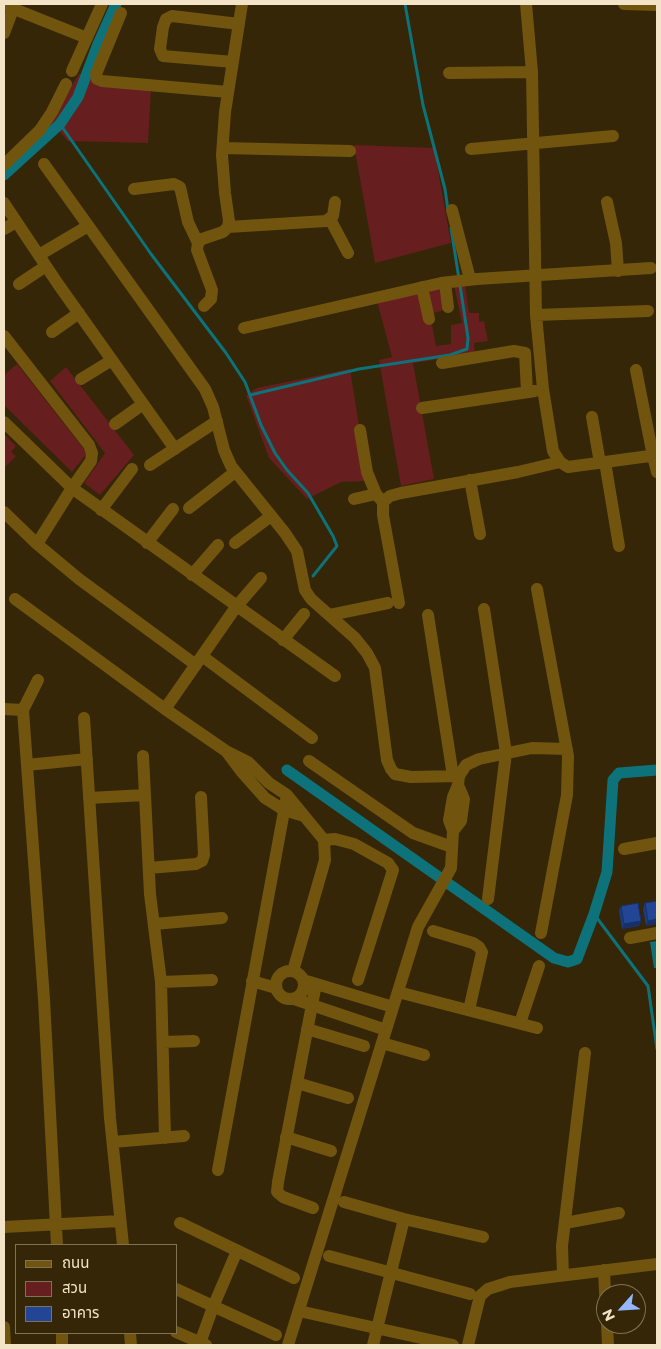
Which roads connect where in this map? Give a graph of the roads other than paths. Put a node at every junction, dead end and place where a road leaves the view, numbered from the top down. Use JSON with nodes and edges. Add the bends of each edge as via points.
{"nodes":[{"id":1,"x":102,"y":4,"type":"edge"},
{"id":2,"x":242,"y":4,"type":"edge"},
{"id":3,"x":526,"y":4,"type":"edge"},
{"id":4,"x":630,"y":4,"type":"edge"},
{"id":5,"x":657,"y":5,"type":"edge"},
{"id":6,"x":11,"y":6,"type":"edge"},
{"id":7,"x":121,"y":13,"type":"dead end"},
{"id":8,"x":239,"y":24,"type":"junction"},
{"id":9,"x":4,"y":32,"type":"edge"},
{"id":10,"x":87,"y":38,"type":"junction"},
{"id":11,"x":233,"y":62,"type":"junction"},
{"id":12,"x":72,"y":71,"type":"dead end"},
{"id":13,"x":532,"y":72,"type":"junction"},
{"id":14,"x":449,"y":73,"type":"dead end"},
{"id":15,"x":66,"y":84,"type":"dead end"},
{"id":16,"x":228,"y":92,"type":"junction"},
{"id":17,"x":613,"y":136,"type":"dead end"},
{"id":18,"x":532,"y":142,"type":"junction"},
{"id":19,"x":223,"y":148,"type":"junction"},
{"id":20,"x":471,"y":149,"type":"dead end"},
{"id":21,"x":350,"y":151,"type":"dead end"},
{"id":22,"x":44,"y":164,"type":"dead end"},
{"id":23,"x":4,"y":165,"type":"edge"},
{"id":24,"x":134,"y":188,"type":"dead end"},
{"id":25,"x":335,"y":202,"type":"dead end"},
{"id":26,"x":607,"y":202,"type":"dead end"},
{"id":27,"x":4,"y":203,"type":"edge"},
{"id":28,"x":452,"y":210,"type":"dead end"},
{"id":29,"x":330,"y":219,"type":"junction"},
{"id":30,"x":16,"y":222,"type":"junction"},
{"id":31,"x":88,"y":226,"type":"junction"},
{"id":32,"x":228,"y":227,"type":"junction"},
{"id":33,"x":4,"y":229,"type":"edge"},
{"id":34,"x":198,"y":244,"type":"junction"},
{"id":35,"x":348,"y":253,"type":"dead end"},
{"id":36,"x":42,"y":261,"type":"junction"},
{"id":37,"x":651,"y":268,"type":"dead end"},
{"id":38,"x":618,"y":271,"type":"junction"},
{"id":39,"x":535,"y":275,"type":"junction"},
{"id":40,"x":468,"y":280,"type":"junction"},
{"id":41,"x":448,"y":282,"type":"junction"},
{"id":42,"x":19,"y":284,"type":"dead end"},
{"id":43,"x":422,"y":287,"type":"junction"},
{"id":44,"x":204,"y":306,"type":"dead end"},
{"id":45,"x":448,"y":307,"type":"dead end"},
{"id":46,"x":648,"y":311,"type":"dead end"},
{"id":47,"x":78,"y":313,"type":"junction"},
{"id":48,"x":536,"y":316,"type":"junction"},
{"id":49,"x":429,"y":319,"type":"dead end"},
{"id":50,"x":244,"y":328,"type":"dead end"},
{"id":51,"x":52,"y":332,"type":"dead end"},
{"id":52,"x":4,"y":336,"type":"edge"},
{"id":53,"x":112,"y":360,"type":"junction"},
{"id":54,"x":442,"y":364,"type":"dead end"},
{"id":55,"x":636,"y":370,"type":"dead end"},
{"id":56,"x":81,"y":379,"type":"dead end"},
{"id":57,"x":543,"y":390,"type":"junction"},
{"id":58,"x":527,"y":392,"type":"junction"},
{"id":59,"x":143,"y":404,"type":"junction"},
{"id":60,"x":422,"y":408,"type":"dead end"},
{"id":61,"x":592,"y":417,"type":"dead end"},
{"id":62,"x":217,"y":421,"type":"junction"},
{"id":63,"x":4,"y":422,"type":"edge"},
{"id":64,"x":115,"y":424,"type":"dead end"},
{"id":65,"x":360,"y":430,"type":"dead end"},
{"id":66,"x":175,"y":449,"type":"junction"},
{"id":67,"x":655,"y":455,"type":"edge"},
{"id":68,"x":560,"y":462,"type":"junction"},
{"id":69,"x":602,"y":462,"type":"junction"},
{"id":70,"x":150,"y":464,"type":"dead end"},
{"id":71,"x":132,"y":469,"type":"dead end"},
{"id":72,"x":235,"y":472,"type":"junction"},
{"id":73,"x":657,"y":472,"type":"edge"},
{"id":74,"x":470,"y":480,"type":"junction"},
{"id":75,"x":72,"y":488,"type":"junction"},
{"id":76,"x":380,"y":498,"type":"junction"},
{"id":77,"x":354,"y":499,"type":"dead end"},
{"id":78,"x":189,"y":508,"type":"dead end"},
{"id":79,"x":173,"y":509,"type":"dead end"},
{"id":80,"x":101,"y":510,"type":"junction"},
{"id":81,"x":4,"y":512,"type":"edge"},
{"id":82,"x":270,"y":516,"type":"junction"},
{"id":83,"x":480,"y":534,"type":"dead end"},
{"id":84,"x":148,"y":543,"type":"junction"},
{"id":85,"x":236,"y":543,"type":"dead end"},
{"id":86,"x":37,"y":544,"type":"junction"},
{"id":87,"x":218,"y":545,"type":"dead end"},
{"id":88,"x":619,"y":546,"type":"dead end"},
{"id":89,"x":192,"y":575,"type":"junction"},
{"id":90,"x":261,"y":578,"type":"dead end"},
{"id":91,"x":537,"y":589,"type":"dead end"},
{"id":92,"x":15,"y":599,"type":"dead end"},
{"id":93,"x":236,"y":606,"type":"junction"},
{"id":94,"x":484,"y":609,"type":"dead end"},
{"id":95,"x":304,"y":614,"type":"dead end"},
{"id":96,"x":330,"y":615,"type":"junction"},
{"id":97,"x":428,"y":615,"type":"dead end"},
{"id":98,"x":283,"y":640,"type":"junction"},
{"id":99,"x":199,"y":660,"type":"junction"},
{"id":100,"x":335,"y":676,"type":"dead end"},
{"id":101,"x":38,"y":680,"type":"dead end"},
{"id":102,"x":165,"y":709,"type":"junction"},
{"id":103,"x":4,"y":710,"type":"edge"},
{"id":104,"x":22,"y":710,"type":"junction"},
{"id":105,"x":84,"y":718,"type":"dead end"},
{"id":106,"x":312,"y":738,"type":"dead end"},
{"id":107,"x":567,"y":749,"type":"junction"},
{"id":108,"x":226,"y":751,"type":"junction"},
{"id":109,"x":506,"y":753,"type":"junction"},
{"id":110,"x":142,"y":756,"type":"dead end"},
{"id":111,"x":87,"y":759,"type":"junction"},
{"id":112,"x":309,"y":761,"type":"dead end"},
{"id":113,"x":27,"y":765,"type":"junction"},
{"id":114,"x":457,"y":779,"type":"junction"},
{"id":115,"x":145,"y":795,"type":"junction"},
{"id":116,"x":287,"y":795,"type":"junction"},
{"id":117,"x":200,"y":797,"type":"dead end"},
{"id":118,"x":89,"y":798,"type":"junction"},
{"id":119,"x":284,"y":810,"type":"junction"},
{"id":120,"x":304,"y":816,"type":"junction"},
{"id":121,"x":324,"y":840,"type":"junction"},
{"id":122,"x":657,"y":843,"type":"edge"},
{"id":123,"x":452,"y":847,"type":"junction"},
{"id":124,"x":624,"y":849,"type":"dead end"},
{"id":125,"x":149,"y":868,"type":"junction"},
{"id":126,"x":488,"y":898,"type":"dead end"},
{"id":127,"x":222,"y":918,"type":"dead end"},
{"id":128,"x":154,"y":924,"type":"junction"},
{"id":129,"x":433,"y":931,"type":"dead end"},
{"id":130,"x":657,"y":932,"type":"edge"},
{"id":131,"x":541,"y":934,"type":"dead end"},
{"id":132,"x":630,"y":938,"type":"dead end"},
{"id":133,"x":539,"y":966,"type":"dead end"},
{"id":134,"x":293,"y":971,"type":"junction"},
{"id":135,"x":212,"y":980,"type":"dead end"},
{"id":136,"x":303,"y":980,"type":"junction"},
{"id":137,"x":358,"y":980,"type":"dead end"},
{"id":138,"x":252,"y":981,"type":"junction"},
{"id":139,"x":161,"y":982,"type":"junction"},
{"id":140,"x":316,"y":984,"type":"junction"},
{"id":141,"x":276,"y":988,"type":"junction"},
{"id":142,"x":398,"y":992,"type":"junction"},
{"id":143,"x":294,"y":999,"type":"junction"},
{"id":144,"x":312,"y":1005,"type":"junction"},
{"id":145,"x":393,"y":1008,"type":"junction"},
{"id":146,"x":469,"y":1010,"type":"junction"},
{"id":147,"x":520,"y":1023,"type":"junction"},
{"id":148,"x":537,"y":1028,"type":"dead end"},
{"id":149,"x":307,"y":1029,"type":"junction"},
{"id":150,"x":386,"y":1030,"type":"junction"},
{"id":151,"x":194,"y":1041,"type":"dead end"},
{"id":152,"x":163,"y":1042,"type":"junction"},
{"id":153,"x":382,"y":1044,"type":"junction"},
{"id":154,"x":364,"y":1046,"type":"dead end"},
{"id":155,"x":585,"y":1053,"type":"dead end"},
{"id":156,"x":424,"y":1056,"type":"dead end"},
{"id":157,"x":297,"y":1083,"type":"junction"},
{"id":158,"x":348,"y":1098,"type":"dead end"},
{"id":159,"x":184,"y":1136,"type":"dead end"},
{"id":160,"x":286,"y":1137,"type":"junction"},
{"id":161,"x":165,"y":1138,"type":"junction"},
{"id":162,"x":113,"y":1142,"type":"junction"},
{"id":163,"x":331,"y":1151,"type":"dead end"},
{"id":164,"x":218,"y":1170,"type":"dead end"},
{"id":165,"x":344,"y":1202,"type":"dead end"},
{"id":166,"x":313,"y":1208,"type":"dead end"},
{"id":167,"x":619,"y":1213,"type":"dead end"},
{"id":168,"x":404,"y":1218,"type":"junction"},
{"id":169,"x":120,"y":1221,"type":"junction"},
{"id":170,"x":180,"y":1222,"type":"dead end"},
{"id":171,"x":564,"y":1223,"type":"junction"},
{"id":172,"x":56,"y":1224,"type":"junction"},
{"id":173,"x":4,"y":1227,"type":"edge"},
{"id":174,"x":483,"y":1237,"type":"dead end"},
{"id":175,"x":57,"y":1244,"type":"edge"},
{"id":176,"x":123,"y":1244,"type":"edge"},
{"id":177,"x":238,"y":1251,"type":"junction"},
{"id":178,"x":329,"y":1256,"type":"dead end"},
{"id":179,"x":657,"y":1264,"type":"edge"},
{"id":180,"x":604,"y":1270,"type":"junction"},
{"id":181,"x":391,"y":1274,"type":"junction"},
{"id":182,"x":564,"y":1275,"type":"junction"},
{"id":183,"x":294,"y":1278,"type":"dead end"},
{"id":184,"x":605,"y":1284,"type":"edge"},
{"id":185,"x":178,"y":1290,"type":"edge"},
{"id":186,"x":470,"y":1294,"type":"dead end"},
{"id":187,"x":213,"y":1307,"type":"junction"},
{"id":188,"x":298,"y":1311,"type":"junction"},
{"id":189,"x":4,"y":1327,"type":"edge"},
{"id":190,"x":377,"y":1329,"type":"junction"},
{"id":191,"x":178,"y":1333,"type":"edge"},
{"id":192,"x":276,"y":1335,"type":"dead end"},
{"id":193,"x":203,"y":1344,"type":"edge"},
{"id":194,"x":4,"y":1345,"type":"edge"},
{"id":195,"x":288,"y":1345,"type":"edge"},
{"id":196,"x":373,"y":1345,"type":"edge"},
{"id":197,"x":453,"y":1345,"type":"edge"},
{"id":198,"x":468,"y":1345,"type":"edge"}],
"edges":[{"from":1,"to":10,"type":"street"},
{"from":2,"to":8,"type":"street"},
{"from":3,"to":13,"type":"street"},
{"from":4,"to":5,"type":"street"},
{"from":6,"to":9,"type":"street"},
{"from":6,"to":10,"type":"street"},
{"from":7,"to":16,"type":"street","via":[[97,78]]},
{"from":8,"to":11,"type":"street"},
{"from":8,"to":11,"type":"street","via":[[172,16],[162,27],[160,49],[163,56]]},
{"from":10,"to":12,"type":"street"},
{"from":11,"to":16,"type":"street"},
{"from":13,"to":14,"type":"street"},
{"from":13,"to":18,"type":"street"},
{"from":15,"to":23,"type":"street","via":[[40,130]]},
{"from":16,"to":19,"type":"street"},
{"from":17,"to":18,"type":"street"},
{"from":18,"to":20,"type":"street"},
{"from":18,"to":39,"type":"street"},
{"from":19,"to":21,"type":"street"},
{"from":19,"to":32,"type":"street"},
{"from":22,"to":31,"type":"street"},
{"from":24,"to":34,"type":"street","via":[[174,184],[180,187],[188,222]]},
{"from":25,"to":29,"type":"street"},
{"from":26,"to":38,"type":"street"},
{"from":27,"to":30,"type":"street"},
{"from":28,"to":40,"type":"street"},
{"from":29,"to":32,"type":"street"},
{"from":29,"to":35,"type":"street"},
{"from":30,"to":33,"type":"street"},
{"from":30,"to":36,"type":"street"},
{"from":31,"to":36,"type":"street"},
{"from":31,"to":62,"type":"street","via":[[205,389]]},
{"from":32,"to":34,"type":"street"},
{"from":34,"to":44,"type":"street","via":[[197,250],[212,290],[211,299]]},
{"from":36,"to":42,"type":"street"},
{"from":36,"to":47,"type":"street"},
{"from":37,"to":38,"type":"street"},
{"from":38,"to":39,"type":"street"},
{"from":39,"to":40,"type":"street"},
{"from":39,"to":48,"type":"street"},
{"from":40,"to":41,"type":"street"},
{"from":41,"to":43,"type":"street"},
{"from":41,"to":45,"type":"street"},
{"from":43,"to":49,"type":"street"},
{"from":43,"to":50,"type":"street"},
{"from":46,"to":48,"type":"street"},
{"from":47,"to":51,"type":"street"},
{"from":47,"to":53,"type":"street"},
{"from":48,"to":57,"type":"street"},
{"from":52,"to":75,"type":"street","via":[[89,445],[92,461]]},
{"from":53,"to":56,"type":"street"},
{"from":53,"to":59,"type":"street"},
{"from":54,"to":58,"type":"street","via":[[514,351],[525,353]]},
{"from":55,"to":67,"type":"street"},
{"from":57,"to":58,"type":"street"},
{"from":57,"to":68,"type":"street","via":[[553,451]]},
{"from":58,"to":60,"type":"street"},
{"from":59,"to":64,"type":"street"},
{"from":59,"to":66,"type":"street"},
{"from":61,"to":69,"type":"street"},
{"from":62,"to":66,"type":"street"},
{"from":62,"to":72,"type":"street","via":[[224,450]]},
{"from":63,"to":75,"type":"street"},
{"from":65,"to":76,"type":"street","via":[[367,472]]},
{"from":66,"to":70,"type":"street"},
{"from":67,"to":69,"type":"street"},
{"from":67,"to":73,"type":"street"},
{"from":68,"to":69,"type":"street","via":[[568,467]]},
{"from":68,"to":74,"type":"street"},
{"from":69,"to":88,"type":"street"},
{"from":71,"to":80,"type":"street"},
{"from":72,"to":78,"type":"street"},
{"from":72,"to":82,"type":"street"},
{"from":74,"to":76,"type":"street"},
{"from":74,"to":83,"type":"street"},
{"from":75,"to":80,"type":"street"},
{"from":75,"to":86,"type":"street"},
{"from":76,"to":77,"type":"street"},
{"from":76,"to":96,"type":"street","via":[[394,603]]},
{"from":79,"to":84,"type":"street"},
{"from":80,"to":84,"type":"street"},
{"from":81,"to":86,"type":"street"},
{"from":82,"to":85,"type":"street"},
{"from":82,"to":96,"type":"street","via":[[297,552],[305,590]]},
{"from":84,"to":89,"type":"street"},
{"from":86,"to":99,"type":"street","via":[[79,579]]},
{"from":87,"to":89,"type":"street"},
{"from":89,"to":93,"type":"street"},
{"from":90,"to":93,"type":"street"},
{"from":91,"to":107,"type":"street"},
{"from":92,"to":102,"type":"street"},
{"from":93,"to":98,"type":"street"},
{"from":93,"to":99,"type":"street"},
{"from":94,"to":109,"type":"street"},
{"from":95,"to":98,"type":"street"},
{"from":96,"to":114,"type":"street","via":[[355,638],[375,668],[387,760],[391,769],[395,774],[410,777]]},
{"from":97,"to":114,"type":"street"},
{"from":98,"to":100,"type":"street"},
{"from":99,"to":102,"type":"street"},
{"from":99,"to":106,"type":"street"},
{"from":101,"to":104,"type":"street"},
{"from":102,"to":108,"type":"street"},
{"from":103,"to":104,"type":"street"},
{"from":104,"to":113,"type":"street"},
{"from":105,"to":111,"type":"street"},
{"from":107,"to":109,"type":"street","via":[[532,748]]},
{"from":107,"to":131,"type":"street","via":[[567,795]]},
{"from":108,"to":116,"type":"street","via":[[248,762]]},
{"from":108,"to":119,"type":"street","via":[[265,798]]},
{"from":109,"to":114,"type":"street","via":[[470,762]]},
{"from":109,"to":126,"type":"street"},
{"from":110,"to":115,"type":"street"},
{"from":111,"to":113,"type":"street"},
{"from":111,"to":118,"type":"street"},
{"from":112,"to":123,"type":"street","via":[[413,833]]},
{"from":113,"to":172,"type":"street","via":[[45,1009]]},
{"from":114,"to":123,"type":"street","via":[[464,799],[461,821],[453,831]]},
{"from":115,"to":118,"type":"street"},
{"from":115,"to":125,"type":"street"},
{"from":116,"to":119,"type":"street"},
{"from":116,"to":120,"type":"street"},
{"from":117,"to":125,"type":"street","via":[[202,861]]},
{"from":118,"to":162,"type":"street"},
{"from":119,"to":120,"type":"street"},
{"from":119,"to":138,"type":"street"},
{"from":120,"to":121,"type":"street"},
{"from":121,"to":134,"type":"street","via":[[325,860]]},
{"from":121,"to":137,"type":"street","via":[[354,844],[388,863],[393,870]]},
{"from":122,"to":124,"type":"street"},
{"from":123,"to":142,"type":"street","via":[[448,875],[418,927]]},
{"from":125,"to":128,"type":"street"},
{"from":127,"to":128,"type":"street"},
{"from":128,"to":139,"type":"street"},
{"from":129,"to":146,"type":"street","via":[[479,947],[482,952]]},
{"from":130,"to":132,"type":"street"},
{"from":133,"to":147,"type":"street"},
{"from":134,"to":136,"type":"street"},
{"from":134,"to":141,"type":"street","via":[[280,975]]},
{"from":135,"to":139,"type":"street"},
{"from":136,"to":140,"type":"street"},
{"from":136,"to":143,"type":"street","via":[[302,993]]},
{"from":138,"to":141,"type":"street"},
{"from":138,"to":164,"type":"street"},
{"from":139,"to":152,"type":"street"},
{"from":140,"to":144,"type":"street"},
{"from":140,"to":145,"type":"street"},
{"from":141,"to":143,"type":"street","via":[[280,996]]},
{"from":142,"to":145,"type":"street"},
{"from":142,"to":146,"type":"street"},
{"from":143,"to":144,"type":"street"},
{"from":144,"to":149,"type":"street"},
{"from":144,"to":150,"type":"street"},
{"from":145,"to":150,"type":"street"},
{"from":146,"to":147,"type":"street"},
{"from":147,"to":148,"type":"street"},
{"from":149,"to":154,"type":"street"},
{"from":149,"to":157,"type":"street"},
{"from":150,"to":153,"type":"street"},
{"from":151,"to":152,"type":"street"},
{"from":152,"to":161,"type":"street"},
{"from":153,"to":156,"type":"street"},
{"from":153,"to":188,"type":"street"},
{"from":155,"to":171,"type":"street"},
{"from":157,"to":158,"type":"street"},
{"from":157,"to":160,"type":"street"},
{"from":159,"to":161,"type":"street"},
{"from":160,"to":163,"type":"street"},
{"from":160,"to":166,"type":"street","via":[[277,1192]]},
{"from":161,"to":162,"type":"street"},
{"from":162,"to":169,"type":"street"},
{"from":165,"to":168,"type":"street"},
{"from":167,"to":171,"type":"street"},
{"from":168,"to":174,"type":"street"},
{"from":168,"to":181,"type":"street"},
{"from":169,"to":172,"type":"street"},
{"from":169,"to":176,"type":"street"},
{"from":170,"to":177,"type":"street"},
{"from":171,"to":182,"type":"street"},
{"from":172,"to":173,"type":"street"},
{"from":172,"to":175,"type":"street"},
{"from":177,"to":183,"type":"street"},
{"from":177,"to":187,"type":"street"},
{"from":178,"to":181,"type":"street"},
{"from":179,"to":180,"type":"street"},
{"from":180,"to":182,"type":"street"},
{"from":180,"to":184,"type":"street"},
{"from":181,"to":186,"type":"street"},
{"from":181,"to":190,"type":"street"},
{"from":182,"to":198,"type":"street","via":[[510,1282],[488,1289],[480,1296],[475,1309]]},
{"from":185,"to":187,"type":"street"},
{"from":187,"to":192,"type":"street"},
{"from":187,"to":193,"type":"street"},
{"from":188,"to":190,"type":"street"},
{"from":188,"to":195,"type":"street"},
{"from":189,"to":194,"type":"street"},
{"from":190,"to":196,"type":"street"},
{"from":190,"to":197,"type":"street"},
{"from":191,"to":193,"type":"street"}]}
